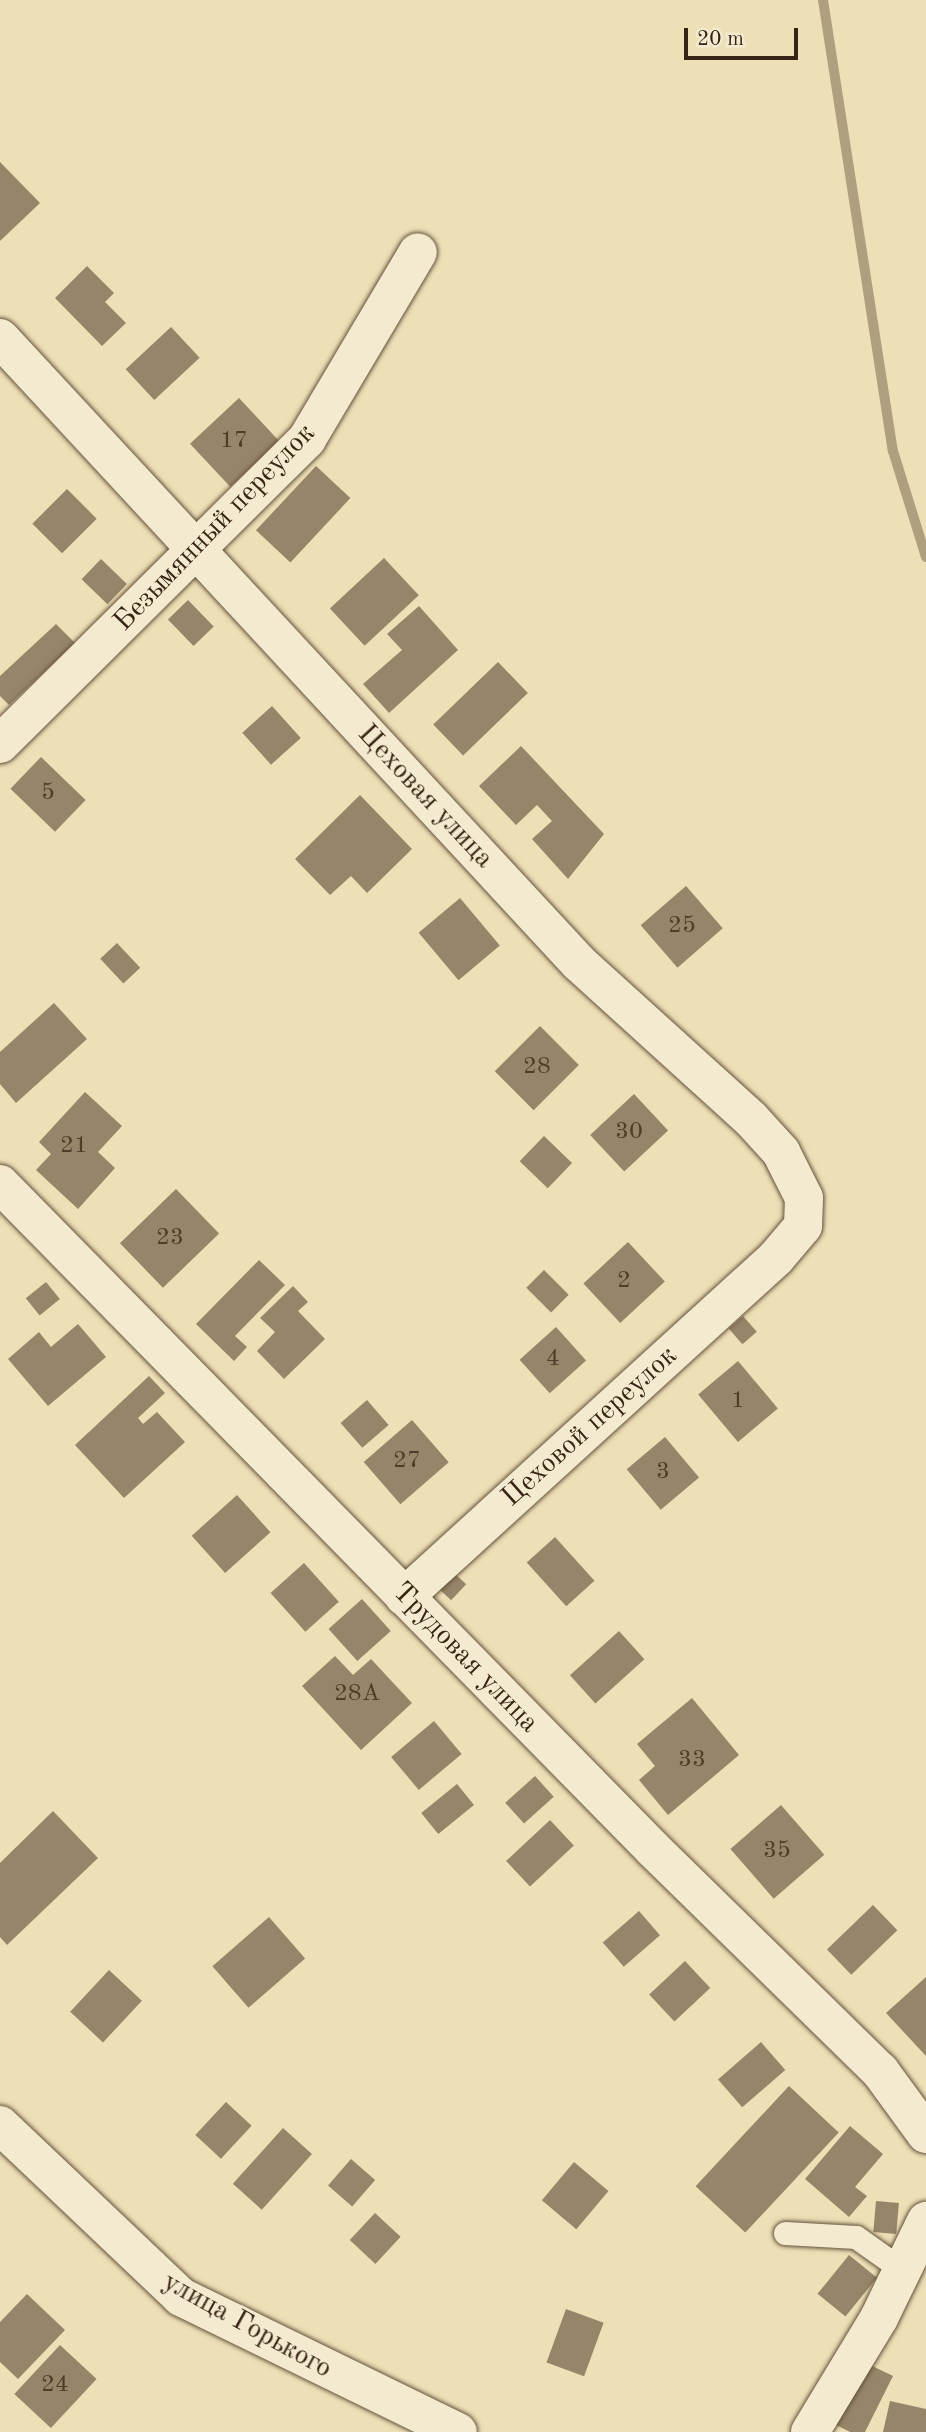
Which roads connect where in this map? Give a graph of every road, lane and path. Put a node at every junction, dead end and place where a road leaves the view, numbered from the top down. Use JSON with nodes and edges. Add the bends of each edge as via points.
{"nodes":[{"id":1,"x":418,"y":252,"type":"dead end"},
{"id":2,"x":0,"y":338,"type":"edge"},
{"id":3,"x":199,"y":548,"type":"junction"},
{"id":4,"x":0,"y":744,"type":"edge"},
{"id":5,"x":0,"y":1184,"type":"edge"},
{"id":6,"x":776,"y":1258,"type":"joint"},
{"id":7,"x":404,"y":1597,"type":"junction"},
{"id":8,"x":0,"y":2125,"type":"edge"},
{"id":9,"x":926,"y":2134,"type":"edge"},
{"id":10,"x":926,"y":2221,"type":"edge"},
{"id":11,"x":785,"y":2233,"type":"dead end"},
{"id":12,"x":904,"y":2271,"type":"junction"},
{"id":13,"x":407,"y":2423,"type":"edge"},
{"id":14,"x":458,"y":2432,"type":"edge"},
{"id":15,"x":810,"y":2432,"type":"edge"}],
"edges":[{"from":1,"to":3,"type":"street","name":"Безымянный переулок","via":[[307,439]]},
{"from":2,"to":3,"type":"street","name":"Цеховая улица"},
{"from":3,"to":4,"type":"street","name":"Безымянный переулок"},
{"from":3,"to":6,"type":"street","name":"Цеховая улица","via":[[579,963],[781,1152],[804,1198],[803,1226]]},
{"from":5,"to":7,"type":"street","name":"Трудовая улица"},
{"from":6,"to":7,"type":"street","name":"Цеховой переулок"},
{"from":7,"to":9,"type":"street","name":"Трудовая улица","via":[[880,2071]]},
{"from":8,"to":13,"type":"street","name":"улица Горького","via":[[162,2284]]},
{"from":10,"to":12,"type":"street"},
{"from":11,"to":12,"type":"lane","via":[[856,2237]]},
{"from":12,"to":15,"type":"street"},
{"from":13,"to":14,"type":"street","name":"улица Горького"}]}
